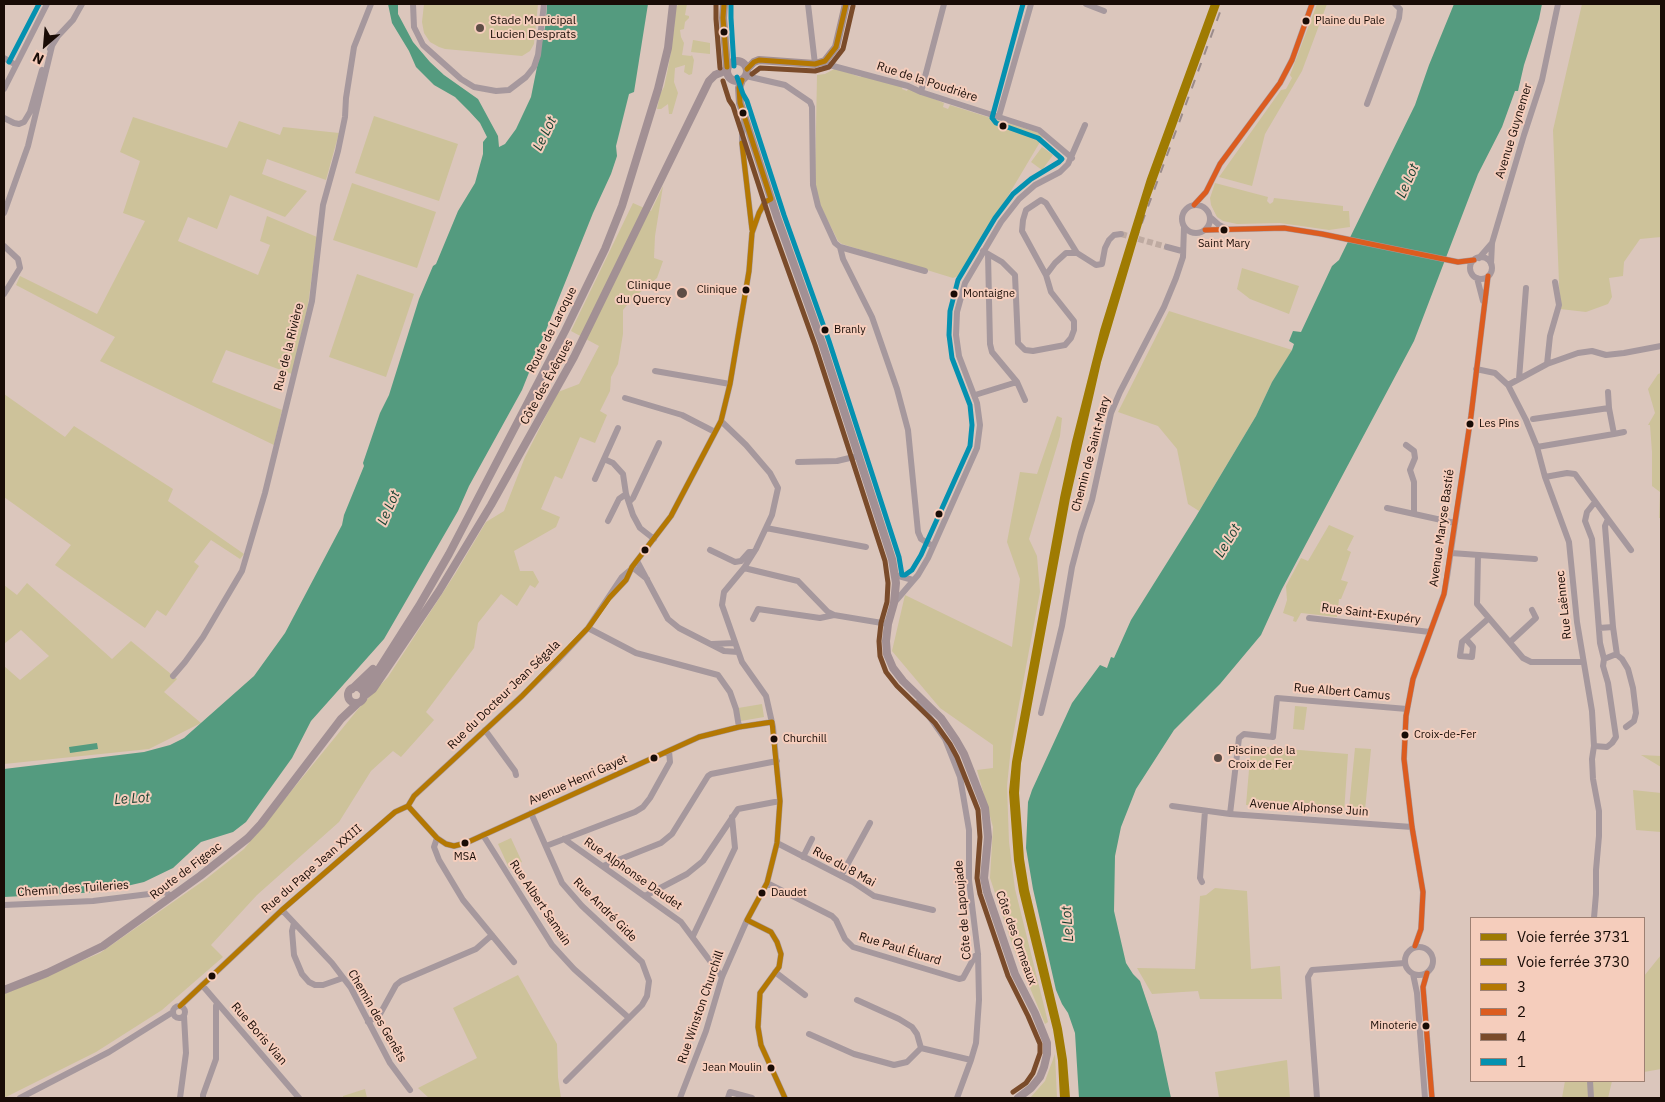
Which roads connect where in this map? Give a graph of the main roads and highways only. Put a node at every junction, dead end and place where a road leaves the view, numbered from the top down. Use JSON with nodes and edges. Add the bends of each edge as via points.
{"nodes":[{"id":1,"x":673,"y":4,"type":"edge"},
{"id":2,"x":724,"y":4,"type":"edge"},
{"id":3,"x":846,"y":4,"type":"edge"},
{"id":4,"x":727,"y":68,"type":"junction"},
{"id":5,"x":745,"y":75,"type":"junction"},
{"id":6,"x":730,"y":79,"type":"junction"},
{"id":7,"x":740,"y":103,"type":"junction"},
{"id":8,"x":394,"y":644,"type":"junction"},
{"id":9,"x":352,"y":688,"type":"junction"},
{"id":10,"x":363,"y":693,"type":"junction"},
{"id":11,"x":350,"y":700,"type":"junction"},
{"id":12,"x":358,"y":703,"type":"junction"},
{"id":13,"x":341,"y":719,"type":"junction"},
{"id":14,"x":4,"y":990,"type":"edge"},
{"id":15,"x":1018,"y":1098,"type":"edge"}],
"edges":[{"from":1,"to":8,"type":"main road","name":"Route de Laroque","via":[[668,48],[658,89],[622,206],[605,249],[449,554]]},
{"from":2,"to":4,"type":"main road"},
{"from":3,"to":5,"type":"main road","via":[[836,47],[829,57],[818,63],[759,60]]},
{"from":4,"to":5,"type":"main road","via":[[733,61],[740,61],[745,64]]},
{"from":4,"to":6,"type":"main road"},
{"from":4,"to":10,"type":"main road","name":"Côte des Évêques","via":[[709,81],[574,357],[491,505],[439,591],[373,689]]},
{"from":5,"to":6,"type":"main road","via":[[736,81]]},
{"from":5,"to":7,"type":"main road","via":[[739,88]]},
{"from":6,"to":7,"type":"main road","name":"Côte des Ormeaux"},
{"from":7,"to":15,"type":"main road","name":"Côte des Ormeaux","via":[[892,559],[896,579],[888,624],[887,654],[893,668],[941,718],[956,740],[985,808],[988,837],[984,878],[987,892],[1015,974],[1047,1043],[1048,1054],[1040,1078]]},
{"from":8,"to":9,"type":"main road","name":"Route de Laroque","via":[[369,674]]},
{"from":8,"to":10,"type":"main road","name":"Route de Laroque"},
{"from":9,"to":10,"type":"main road"},
{"from":9,"to":11,"type":"main road","via":[[348,695]]},
{"from":10,"to":12,"type":"main road","via":[[362,701]]},
{"from":11,"to":12,"type":"main road"},
{"from":11,"to":13,"type":"main road","name":"Route de Figeac"},
{"from":12,"to":13,"type":"main road","name":"Route de Figeac"},
{"from":13,"to":14,"type":"main road","name":"Route de Figeac","via":[[248,838],[103,946]]}]}
